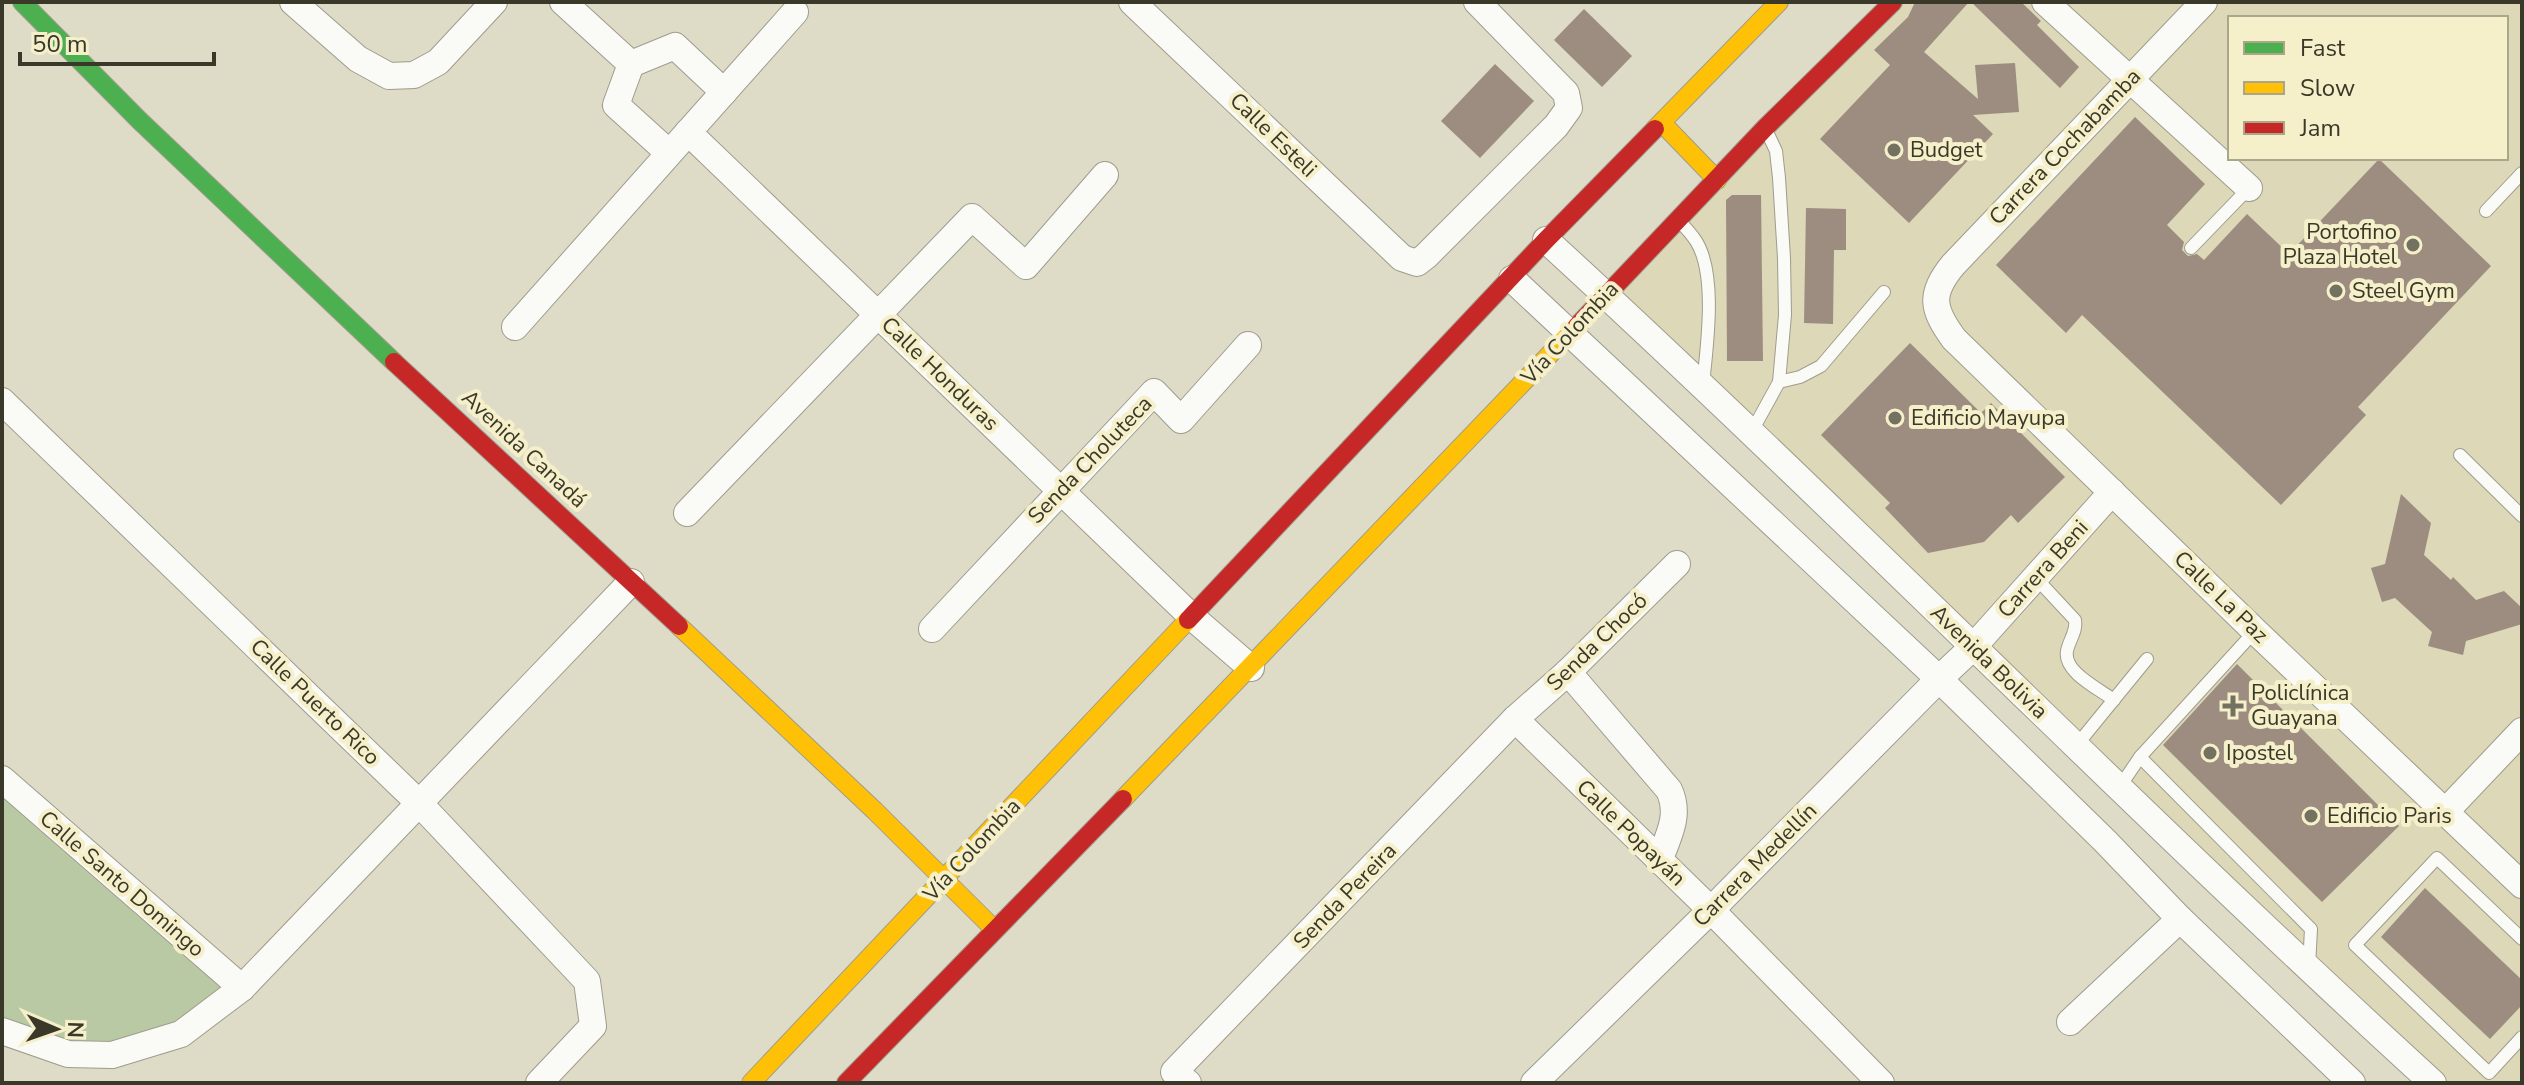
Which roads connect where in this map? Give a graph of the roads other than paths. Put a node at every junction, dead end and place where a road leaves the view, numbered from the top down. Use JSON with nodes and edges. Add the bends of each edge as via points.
{"nodes":[{"id":1,"x":22,"y":2,"type":"edge"},
{"id":2,"x":293,"y":2,"type":"edge"},
{"id":3,"x":494,"y":2,"type":"edge"},
{"id":4,"x":563,"y":2,"type":"edge"},
{"id":5,"x":1132,"y":2,"type":"edge"},
{"id":6,"x":1779,"y":2,"type":"edge"},
{"id":7,"x":1893,"y":2,"type":"edge"},
{"id":8,"x":2045,"y":2,"type":"edge"},
{"id":9,"x":2204,"y":2,"type":"edge"},
{"id":10,"x":1493,"y":7,"type":"edge"},
{"id":11,"x":795,"y":12,"type":"dead end"},
{"id":12,"x":631,"y":64,"type":"junction"},
{"id":13,"x":2131,"y":79,"type":"junction"},
{"id":14,"x":724,"y":92,"type":"junction"},
{"id":15,"x":1662,"y":123,"type":"junction"},
{"id":16,"x":1765,"y":128,"type":"junction"},
{"id":17,"x":688,"y":132,"type":"junction"},
{"id":18,"x":669,"y":153,"type":"junction"},
{"id":19,"x":2522,"y":173,"type":"edge"},
{"id":20,"x":1105,"y":175,"type":"dead end"},
{"id":21,"x":1717,"y":180,"type":"junction"},
{"id":22,"x":2249,"y":188,"type":"joint"},
{"id":23,"x":2486,"y":211,"type":"dead end"},
{"id":24,"x":1679,"y":220,"type":"junction"},
{"id":25,"x":1546,"y":240,"type":"junction"},
{"id":26,"x":2191,"y":248,"type":"dead end"},
{"id":27,"x":1512,"y":279,"type":"junction"},
{"id":28,"x":1884,"y":292,"type":"dead end"},
{"id":29,"x":1605,"y":294,"type":"junction"},
{"id":30,"x":1936,"y":299,"type":"joint"},
{"id":31,"x":878,"y":314,"type":"junction"},
{"id":32,"x":515,"y":327,"type":"dead end"},
{"id":33,"x":1570,"y":335,"type":"junction"},
{"id":34,"x":1248,"y":345,"type":"dead end"},
{"id":35,"x":1779,"y":382,"type":"junction"},
{"id":36,"x":1702,"y":387,"type":"junction"},
{"id":37,"x":6,"y":412,"type":"edge"},
{"id":38,"x":1751,"y":433,"type":"junction"},
{"id":39,"x":2460,"y":455,"type":"dead end"},
{"id":40,"x":1061,"y":490,"type":"junction"},
{"id":41,"x":2112,"y":492,"type":"junction"},
{"id":42,"x":687,"y":513,"type":"dead end"},
{"id":43,"x":2522,"y":516,"type":"edge"},
{"id":44,"x":1677,"y":564,"type":"dead end"},
{"id":45,"x":2035,"y":577,"type":"junction"},
{"id":46,"x":631,"y":582,"type":"junction"},
{"id":47,"x":1192,"y":617,"type":"junction"},
{"id":48,"x":932,"y":629,"type":"dead end"},
{"id":49,"x":2255,"y":631,"type":"junction"},
{"id":50,"x":1974,"y":646,"type":"junction"},
{"id":51,"x":2147,"y":659,"type":"dead end"},
{"id":52,"x":1251,"y":668,"type":"junction"},
{"id":53,"x":1568,"y":672,"type":"junction"},
{"id":54,"x":1939,"y":679,"type":"junction"},
{"id":55,"x":2114,"y":700,"type":"junction"},
{"id":56,"x":1515,"y":719,"type":"junction"},
{"id":57,"x":2522,"y":731,"type":"edge"},
{"id":58,"x":2076,"y":746,"type":"junction"},
{"id":59,"x":2140,"y":757,"type":"junction"},
{"id":60,"x":2,"y":779,"type":"edge"},
{"id":61,"x":2119,"y":788,"type":"junction"},
{"id":62,"x":419,"y":803,"type":"junction"},
{"id":63,"x":2446,"y":811,"type":"junction"},
{"id":64,"x":1659,"y":861,"type":"junction"},
{"id":65,"x":944,"y":879,"type":"junction"},
{"id":66,"x":2522,"y":885,"type":"edge"},
{"id":67,"x":1711,"y":910,"type":"junction"},
{"id":68,"x":2180,"y":919,"type":"junction"},
{"id":69,"x":994,"y":929,"type":"junction"},
{"id":70,"x":2522,"y":939,"type":"edge"},
{"id":71,"x":2308,"y":970,"type":"junction"},
{"id":72,"x":242,"y":988,"type":"junction"},
{"id":73,"x":2070,"y":1022,"type":"dead end"},
{"id":74,"x":2,"y":1031,"type":"edge"},
{"id":75,"x":2522,"y":1037,"type":"edge"},
{"id":76,"x":1181,"y":1078,"type":"edge"},
{"id":77,"x":539,"y":1083,"type":"edge"},
{"id":78,"x":751,"y":1083,"type":"edge"},
{"id":79,"x":846,"y":1083,"type":"edge"},
{"id":80,"x":1534,"y":1083,"type":"edge"},
{"id":81,"x":1881,"y":1083,"type":"edge"},
{"id":82,"x":2352,"y":1083,"type":"edge"},
{"id":83,"x":2433,"y":1083,"type":"edge"}],
"edges":[{"from":1,"to":46,"type":"main road","name":"Avenida Canadá","via":[[119,102]]},
{"from":2,"to":3,"type":"street","via":[[358,59],[389,76],[414,75],[438,62]]},
{"from":4,"to":12,"type":"street"},
{"from":5,"to":10,"type":"street","name":"Calle Esteli","via":[[1402,258],[1417,263],[1569,108],[1566,93]]},
{"from":6,"to":15,"type":"main road","name":"Vía Colombia"},
{"from":7,"to":16,"type":"main road","name":"Vía Colombia"},
{"from":8,"to":13,"type":"street"},
{"from":9,"to":13,"type":"street","name":"Carrera Cochabamba"},
{"from":11,"to":14,"type":"street"},
{"from":12,"to":14,"type":"street","via":[[675,46]]},
{"from":12,"to":18,"type":"street","via":[[616,105]]},
{"from":13,"to":22,"type":"street"},
{"from":13,"to":30,"type":"street","name":"Carrera Cochabamba","via":[[1953,265],[1940,281]]},
{"from":14,"to":17,"type":"street"},
{"from":15,"to":21,"type":"main road"},
{"from":15,"to":25,"type":"main road","name":"Vía Colombia"},
{"from":16,"to":21,"type":"main road","name":"Vía Colombia"},
{"from":16,"to":35,"type":"lane","via":[[1776,151],[1784,258]]},
{"from":17,"to":18,"type":"street"},
{"from":17,"to":31,"type":"street","name":"Calle Honduras"},
{"from":18,"to":32,"type":"street"},
{"from":19,"to":23,"type":"lane"},
{"from":20,"to":31,"type":"street","via":[[1026,266],[972,217]]},
{"from":21,"to":24,"type":"main road","name":"Vía Colombia"},
{"from":22,"to":26,"type":"lane"},
{"from":24,"to":29,"type":"main road","name":"Vía Colombia"},
{"from":24,"to":36,"type":"lane","via":[[1698,243],[1710,303]]},
{"from":25,"to":27,"type":"main road","name":"Vía Colombia"},
{"from":25,"to":29,"type":"street","name":"Avenida Bolivia"},
{"from":27,"to":33,"type":"street"},
{"from":27,"to":47,"type":"main road","name":"Vía Colombia"},
{"from":28,"to":35,"type":"lane","via":[[1821,366]]},
{"from":29,"to":33,"type":"main road","name":"Vía Colombia"},
{"from":29,"to":36,"type":"street","name":"Avenida Bolivia"},
{"from":30,"to":41,"type":"street","name":"Calle La Paz","via":[[1939,318],[1954,339]]},
{"from":31,"to":40,"type":"street","name":"Calle Honduras"},
{"from":31,"to":42,"type":"street"},
{"from":33,"to":52,"type":"main road","name":"Vía Colombia"},
{"from":33,"to":54,"type":"street"},
{"from":34,"to":40,"type":"street","name":"Senda Choluteca","via":[[1181,420],[1154,392]]},
{"from":35,"to":38,"type":"lane"},
{"from":36,"to":38,"type":"street","name":"Avenida Bolivia"},
{"from":37,"to":62,"type":"street","name":"Calle Puerto Rico"},
{"from":38,"to":50,"type":"street","name":"Avenida Bolivia"},
{"from":39,"to":43,"type":"lane"},
{"from":40,"to":47,"type":"street","name":"Calle Honduras"},
{"from":40,"to":48,"type":"street","name":"Senda Choluteca"},
{"from":41,"to":45,"type":"street","name":"Carrera Beni"},
{"from":41,"to":49,"type":"street","name":"Calle La Paz"},
{"from":44,"to":53,"type":"street","name":"Senda Chocó"},
{"from":45,"to":50,"type":"street","name":"Carrera Beni"},
{"from":45,"to":55,"type":"lane","via":[[2075,620],[2067,652],[2071,668]]},
{"from":46,"to":62,"type":"street"},
{"from":46,"to":65,"type":"main road","name":"Avenida Canadá"},
{"from":47,"to":52,"type":"street"},
{"from":47,"to":65,"type":"main road","name":"Vía Colombia"},
{"from":49,"to":59,"type":"lane"},
{"from":49,"to":63,"type":"street","name":"Calle La Paz"},
{"from":50,"to":54,"type":"street","name":"Carrera Medellín"},
{"from":50,"to":58,"type":"street","name":"Avenida Bolivia"},
{"from":51,"to":55,"type":"lane"},
{"from":52,"to":69,"type":"main road","name":"Vía Colombia"},
{"from":53,"to":56,"type":"street","name":"Senda Chocó"},
{"from":53,"to":64,"type":"street","via":[[1675,802],[1674,822]]},
{"from":54,"to":67,"type":"street","name":"Carrera Medellín"},
{"from":54,"to":68,"type":"street"},
{"from":55,"to":58,"type":"lane"},
{"from":56,"to":64,"type":"street","name":"Calle Popayán"},
{"from":56,"to":76,"type":"street","name":"Senda Pereira"},
{"from":57,"to":63,"type":"street"},
{"from":58,"to":61,"type":"street","name":"Avenida Bolivia"},
{"from":59,"to":61,"type":"lane"},
{"from":59,"to":71,"type":"lane","via":[[2311,929]]},
{"from":60,"to":72,"type":"street","name":"Calle Santo Domingo"},
{"from":61,"to":71,"type":"street","name":"Avenida Bolivia"},
{"from":62,"to":72,"type":"street"},
{"from":62,"to":77,"type":"street","name":"Calle Puerto Rico","via":[[587,981],[593,1026]]},
{"from":63,"to":66,"type":"street","name":"Calle La Paz"},
{"from":64,"to":67,"type":"street","name":"Calle Popayán"},
{"from":65,"to":69,"type":"main road","name":"Avenida Canadá"},
{"from":65,"to":78,"type":"main road","name":"Vía Colombia"},
{"from":67,"to":80,"type":"street","name":"Carrera Medellín"},
{"from":67,"to":81,"type":"street","name":"Calle Popayán"},
{"from":68,"to":73,"type":"street"},
{"from":68,"to":82,"type":"street"},
{"from":69,"to":79,"type":"main road","name":"Vía Colombia"},
{"from":70,"to":75,"type":"lane","via":[[2437,858],[2355,945],[2489,1073]]},
{"from":71,"to":83,"type":"street","name":"Avenida Bolivia"},
{"from":72,"to":74,"type":"street","via":[[181,1034],[112,1055],[68,1054]]}]}
